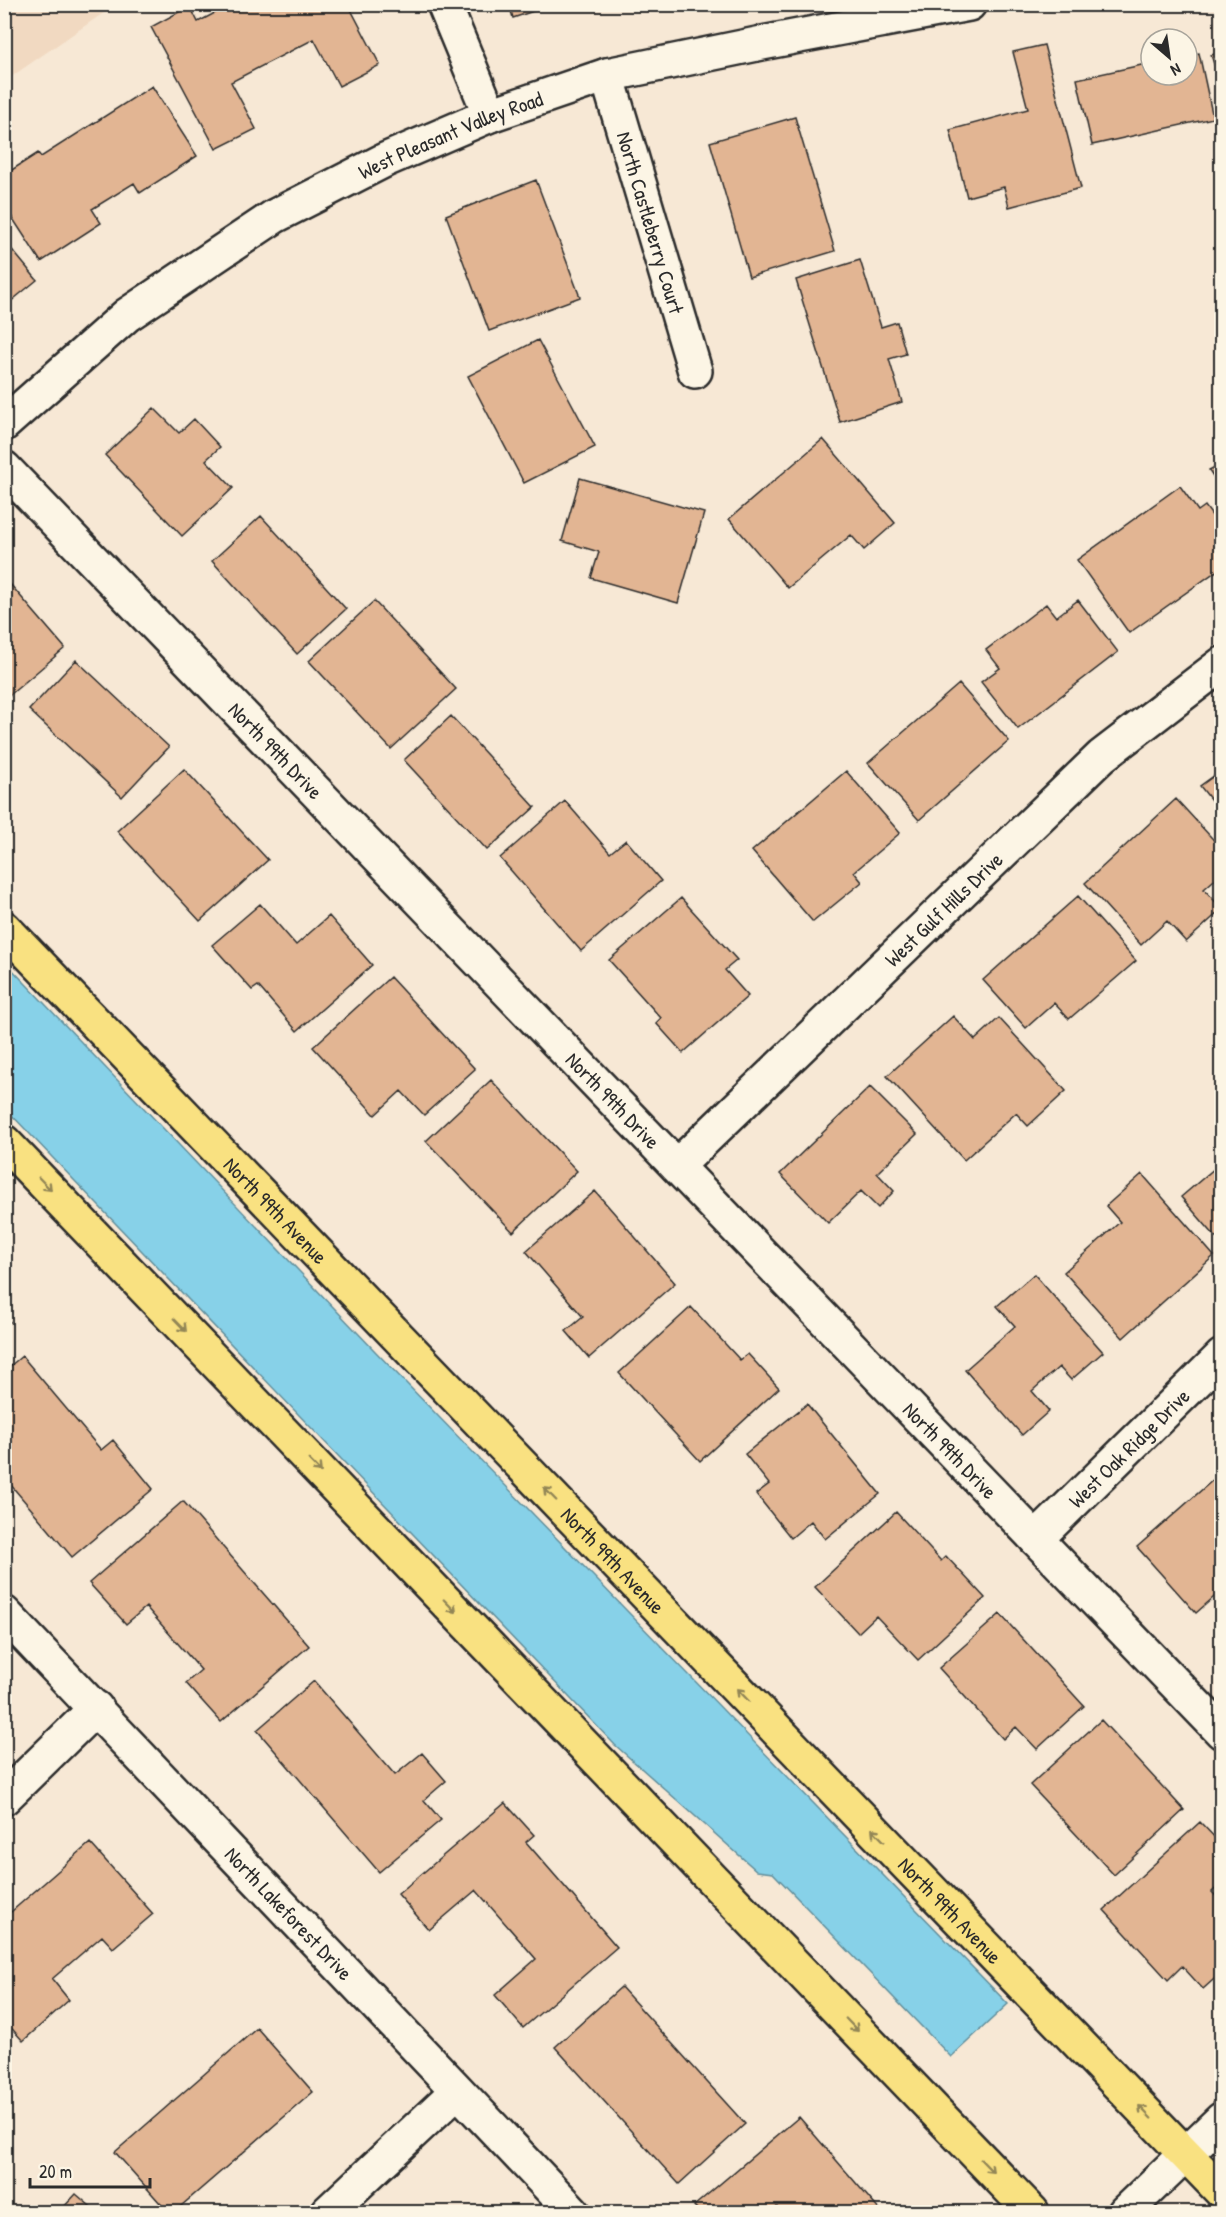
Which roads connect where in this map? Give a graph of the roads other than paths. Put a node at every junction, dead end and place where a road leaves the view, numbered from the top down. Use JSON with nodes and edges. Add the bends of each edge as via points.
{"nodes":[{"id":1,"x":444,"y":4,"type":"edge"},
{"id":2,"x":969,"y":4,"type":"edge"},
{"id":3,"x":607,"y":75,"type":"junction"},
{"id":4,"x":490,"y":115,"type":"junction"},
{"id":5,"x":695,"y":371,"type":"dead end"},
{"id":6,"x":4,"y":424,"type":"edge"},
{"id":7,"x":4,"y":468,"type":"edge"},
{"id":8,"x":1221,"y":664,"type":"edge"},
{"id":9,"x":4,"y":928,"type":"edge"},
{"id":10,"x":4,"y":1142,"type":"edge"},
{"id":11,"x":677,"y":1166,"type":"junction"},
{"id":12,"x":1221,"y":1356,"type":"edge"},
{"id":13,"x":1036,"y":1539,"type":"junction"},
{"id":14,"x":4,"y":1613,"type":"edge"},
{"id":15,"x":96,"y":1708,"type":"junction"},
{"id":16,"x":1221,"y":1732,"type":"edge"},
{"id":17,"x":4,"y":1798,"type":"edge"},
{"id":18,"x":457,"y":2091,"type":"junction"},
{"id":19,"x":1221,"y":2119,"type":"edge"},
{"id":20,"x":1185,"y":2154,"type":"junction"},
{"id":21,"x":1221,"y":2192,"type":"edge"},
{"id":22,"x":328,"y":2212,"type":"edge"},
{"id":23,"x":573,"y":2212,"type":"edge"},
{"id":24,"x":1032,"y":2212,"type":"edge"},
{"id":25,"x":1125,"y":2212,"type":"edge"}],
"edges":[{"from":1,"to":4,"type":"street"},
{"from":2,"to":3,"type":"street","name":"West Pleasant Valley Road"},
{"from":3,"to":4,"type":"street","name":"West Pleasant Valley Road"},
{"from":3,"to":5,"type":"street","name":"North Castleberry Court"},
{"from":4,"to":6,"type":"street","name":"West Pleasant Valley Road","via":[[385,160],[275,216],[127,315]]},
{"from":7,"to":11,"type":"street","name":"North 99th Drive"},
{"from":8,"to":11,"type":"street","name":"West Gulf Hills Drive","via":[[1102,756]]},
{"from":20,"to":9,"type":"main road","name":"North 99th Avenue","one_way":true},
{"from":10,"to":24,"type":"main road","one_way":true},
{"from":11,"to":13,"type":"street","name":"North 99th Drive"},
{"from":12,"to":13,"type":"street","name":"West Oak Ridge Drive"},
{"from":13,"to":16,"type":"street","name":"North 99th Drive"},
{"from":14,"to":15,"type":"street","name":"North Lakeforest Drive"},
{"from":15,"to":17,"type":"street"},
{"from":15,"to":18,"type":"street","name":"North Lakeforest Drive"},
{"from":18,"to":22,"type":"street"},
{"from":18,"to":23,"type":"street","name":"North Lakeforest Drive"},
{"from":19,"to":20,"type":"street"},
{"from":20,"to":21,"type":"main road","name":"North 99th Avenue"},
{"from":20,"to":25,"type":"street"}]}
